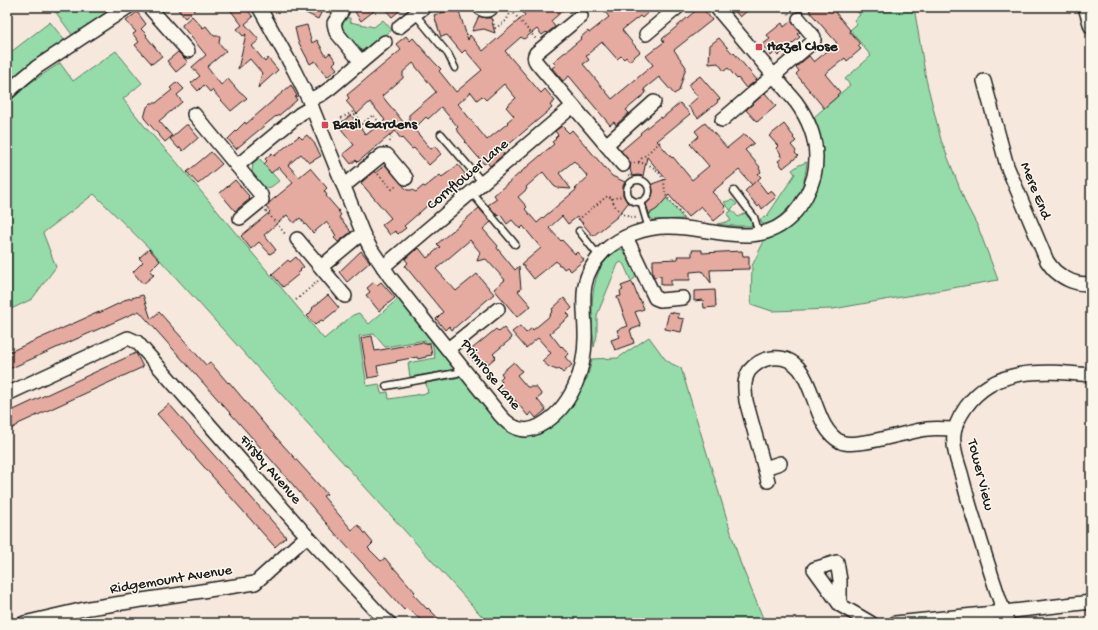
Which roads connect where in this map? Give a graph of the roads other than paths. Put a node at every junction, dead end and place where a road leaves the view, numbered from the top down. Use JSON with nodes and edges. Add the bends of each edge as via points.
{"nodes":[{"id":1,"x":128,"y":7,"type":"edge"},
{"id":2,"x":149,"y":7,"type":"edge"},
{"id":3,"x":259,"y":7,"type":"edge"},
{"id":4,"x":475,"y":7,"type":"edge"},
{"id":5,"x":497,"y":7,"type":"edge"},
{"id":6,"x":678,"y":7,"type":"edge"},
{"id":7,"x":716,"y":7,"type":"edge"},
{"id":8,"x":1086,"y":7,"type":"edge"},
{"id":9,"x":342,"y":11,"type":"dead end"},
{"id":10,"x":420,"y":11,"type":"edge"},
{"id":11,"x":581,"y":16,"type":"dead end"},
{"id":12,"x":799,"y":19,"type":"dead end"},
{"id":13,"x":399,"y":27,"type":"dead end"},
{"id":14,"x":1091,"y":27,"type":"edge"},
{"id":15,"x":646,"y":34,"type":"dead end"},
{"id":16,"x":385,"y":42,"type":"dead end"},
{"id":17,"x":188,"y":51,"type":"dead end"},
{"id":18,"x":361,"y":62,"type":"junction"},
{"id":19,"x":455,"y":68,"type":"dead end"},
{"id":20,"x":774,"y":76,"type":"junction"},
{"id":21,"x":984,"y":81,"type":"dead end"},
{"id":22,"x":7,"y":93,"type":"edge"},
{"id":23,"x":654,"y":102,"type":"dead end"},
{"id":24,"x":310,"y":104,"type":"junction"},
{"id":25,"x":573,"y":106,"type":"junction"},
{"id":26,"x":194,"y":114,"type":"dead end"},
{"id":27,"x":722,"y":120,"type":"dead end"},
{"id":28,"x":441,"y":134,"type":"dead end"},
{"id":29,"x":606,"y":145,"type":"junction"},
{"id":30,"x":626,"y":164,"type":"road end"},
{"id":31,"x":238,"y":166,"type":"junction"},
{"id":32,"x":406,"y":178,"type":"road end"},
{"id":33,"x":483,"y":183,"type":"junction"},
{"id":34,"x":343,"y":185,"type":"junction"},
{"id":35,"x":734,"y":191,"type":"dead end"},
{"id":36,"x":472,"y":193,"type":"junction"},
{"id":37,"x":641,"y":202,"type":"junction"},
{"id":38,"x":240,"y":218,"type":"dead end"},
{"id":39,"x":647,"y":223,"type":"junction"},
{"id":40,"x":579,"y":231,"type":"road end"},
{"id":41,"x":363,"y":234,"type":"junction"},
{"id":42,"x":759,"y":234,"type":"junction"},
{"id":43,"x":626,"y":237,"type":"junction"},
{"id":44,"x":297,"y":239,"type":"road end"},
{"id":45,"x":515,"y":244,"type":"dead end"},
{"id":46,"x":600,"y":256,"type":"junction"},
{"id":47,"x":383,"y":267,"type":"junction"},
{"id":48,"x":324,"y":270,"type":"junction"},
{"id":49,"x":1091,"y":283,"type":"edge"},
{"id":50,"x":345,"y":296,"type":"dead end"},
{"id":51,"x":683,"y":298,"type":"dead end"},
{"id":52,"x":498,"y":309,"type":"dead end"},
{"id":53,"x":448,"y":349,"type":"junction"},
{"id":54,"x":464,"y":370,"type":"junction"},
{"id":55,"x":1091,"y":375,"type":"edge"},
{"id":56,"x":386,"y":386,"type":"dead end"},
{"id":57,"x":7,"y":394,"type":"edge"},
{"id":58,"x":955,"y":429,"type":"junction"},
{"id":59,"x":780,"y":463,"type":"dead end"},
{"id":60,"x":307,"y":536,"type":"junction"},
{"id":61,"x":1091,"y":602,"type":"edge"},
{"id":62,"x":840,"y":605,"type":"dead end"},
{"id":63,"x":1006,"y":618,"type":"edge"},
{"id":64,"x":24,"y":623,"type":"edge"},
{"id":65,"x":389,"y":623,"type":"edge"},
{"id":66,"x":871,"y":623,"type":"edge"},
{"id":67,"x":894,"y":623,"type":"edge"}],
"edges":[{"from":1,"to":22,"type":"street","via":[[37,68]]},
{"from":2,"to":17,"type":"street"},
{"from":3,"to":24,"type":"street","name":"Primrose Lane"},
{"from":4,"to":5,"type":"lane","via":[[484,14],[495,11]]},
{"from":6,"to":15,"type":"street"},
{"from":7,"to":20,"type":"street","name":"Primrose Lane"},
{"from":8,"to":14,"type":"street"},
{"from":9,"to":18,"type":"street","via":[[334,23],[336,32]]},
{"from":10,"to":13,"type":"street"},
{"from":10,"to":19,"type":"lane"},
{"from":11,"to":25,"type":"street","via":[[535,54],[534,59]]},
{"from":12,"to":20,"type":"street","via":[[814,37],[814,41]]},
{"from":16,"to":18,"type":"street"},
{"from":18,"to":24,"type":"street"},
{"from":20,"to":27,"type":"street"},
{"from":20,"to":42,"type":"street","name":"Primrose Lane","via":[[800,107],[808,121],[815,143],[815,172],[809,190],[795,212],[779,227]]},
{"from":21,"to":49,"type":"street","name":"Mere End","via":[[1008,166],[1047,261],[1054,271],[1070,281]]},
{"from":23,"to":29,"type":"street"},
{"from":24,"to":31,"type":"street"},
{"from":24,"to":34,"type":"street","name":"Primrose Lane"},
{"from":25,"to":29,"type":"street"},
{"from":25,"to":33,"type":"street","name":"Cornflower Lane"},
{"from":26,"to":31,"type":"street"},
{"from":28,"to":33,"type":"lane"},
{"from":29,"to":30,"type":"street"},
{"from":31,"to":38,"type":"street","via":[[261,195],[262,200]]},
{"from":32,"to":34,"type":"street","via":[[387,155],[382,155]]},
{"from":33,"to":36,"type":"street","name":"Cornflower Lane"},
{"from":34,"to":41,"type":"street","name":"Primrose Lane"},
{"from":35,"to":42,"type":"lane","via":[[751,212]]},
{"from":36,"to":45,"type":"lane"},
{"from":36,"to":47,"type":"street","name":"Cornflower Lane"},
{"from":37,"to":37,"type":"lane","via":[[649,195],[649,189],[644,183],[633,182],[628,188],[628,194],[632,200]]},
{"from":37,"to":39,"type":"lane"},
{"from":39,"to":42,"type":"street","name":"Primrose Lane","via":[[731,234]]},
{"from":39,"to":43,"type":"street","name":"Primrose Lane"},
{"from":40,"to":46,"type":"lane"},
{"from":41,"to":47,"type":"street","name":"Primrose Lane"},
{"from":41,"to":48,"type":"street"},
{"from":43,"to":46,"type":"street","name":"Primrose Lane"},
{"from":43,"to":51,"type":"street","via":[[655,298]]},
{"from":44,"to":48,"type":"street"},
{"from":46,"to":54,"type":"street","name":"Primrose Lane","via":[[585,284],[585,343],[580,376],[564,405],[551,418],[531,430],[510,425]]},
{"from":47,"to":53,"type":"street","name":"Primrose Lane"},
{"from":48,"to":50,"type":"street"},
{"from":52,"to":53,"type":"street"},
{"from":53,"to":54,"type":"street","name":"Primrose Lane"},
{"from":54,"to":56,"type":"lane"},
{"from":55,"to":58,"type":"street","name":"Tower View","via":[[1032,372],[1001,379],[972,400],[960,416]]},
{"from":57,"to":60,"type":"street","name":"Firsby Avenue","via":[[128,338],[137,342]]},
{"from":58,"to":59,"type":"street","via":[[928,429],[860,443],[841,442],[826,428],[799,368],[788,360],[771,358],[762,361],[747,374],[745,391],[767,474]]},
{"from":58,"to":63,"type":"street","name":"Tower View","via":[[953,442],[969,504]]},
{"from":60,"to":64,"type":"street","name":"Ridgemount Avenue","via":[[255,583],[89,608]]},
{"from":60,"to":65,"type":"street","name":"Firsby Avenue"},
{"from":61,"to":63,"type":"street"},
{"from":62,"to":66,"type":"street"},
{"from":63,"to":67,"type":"street"}]}
